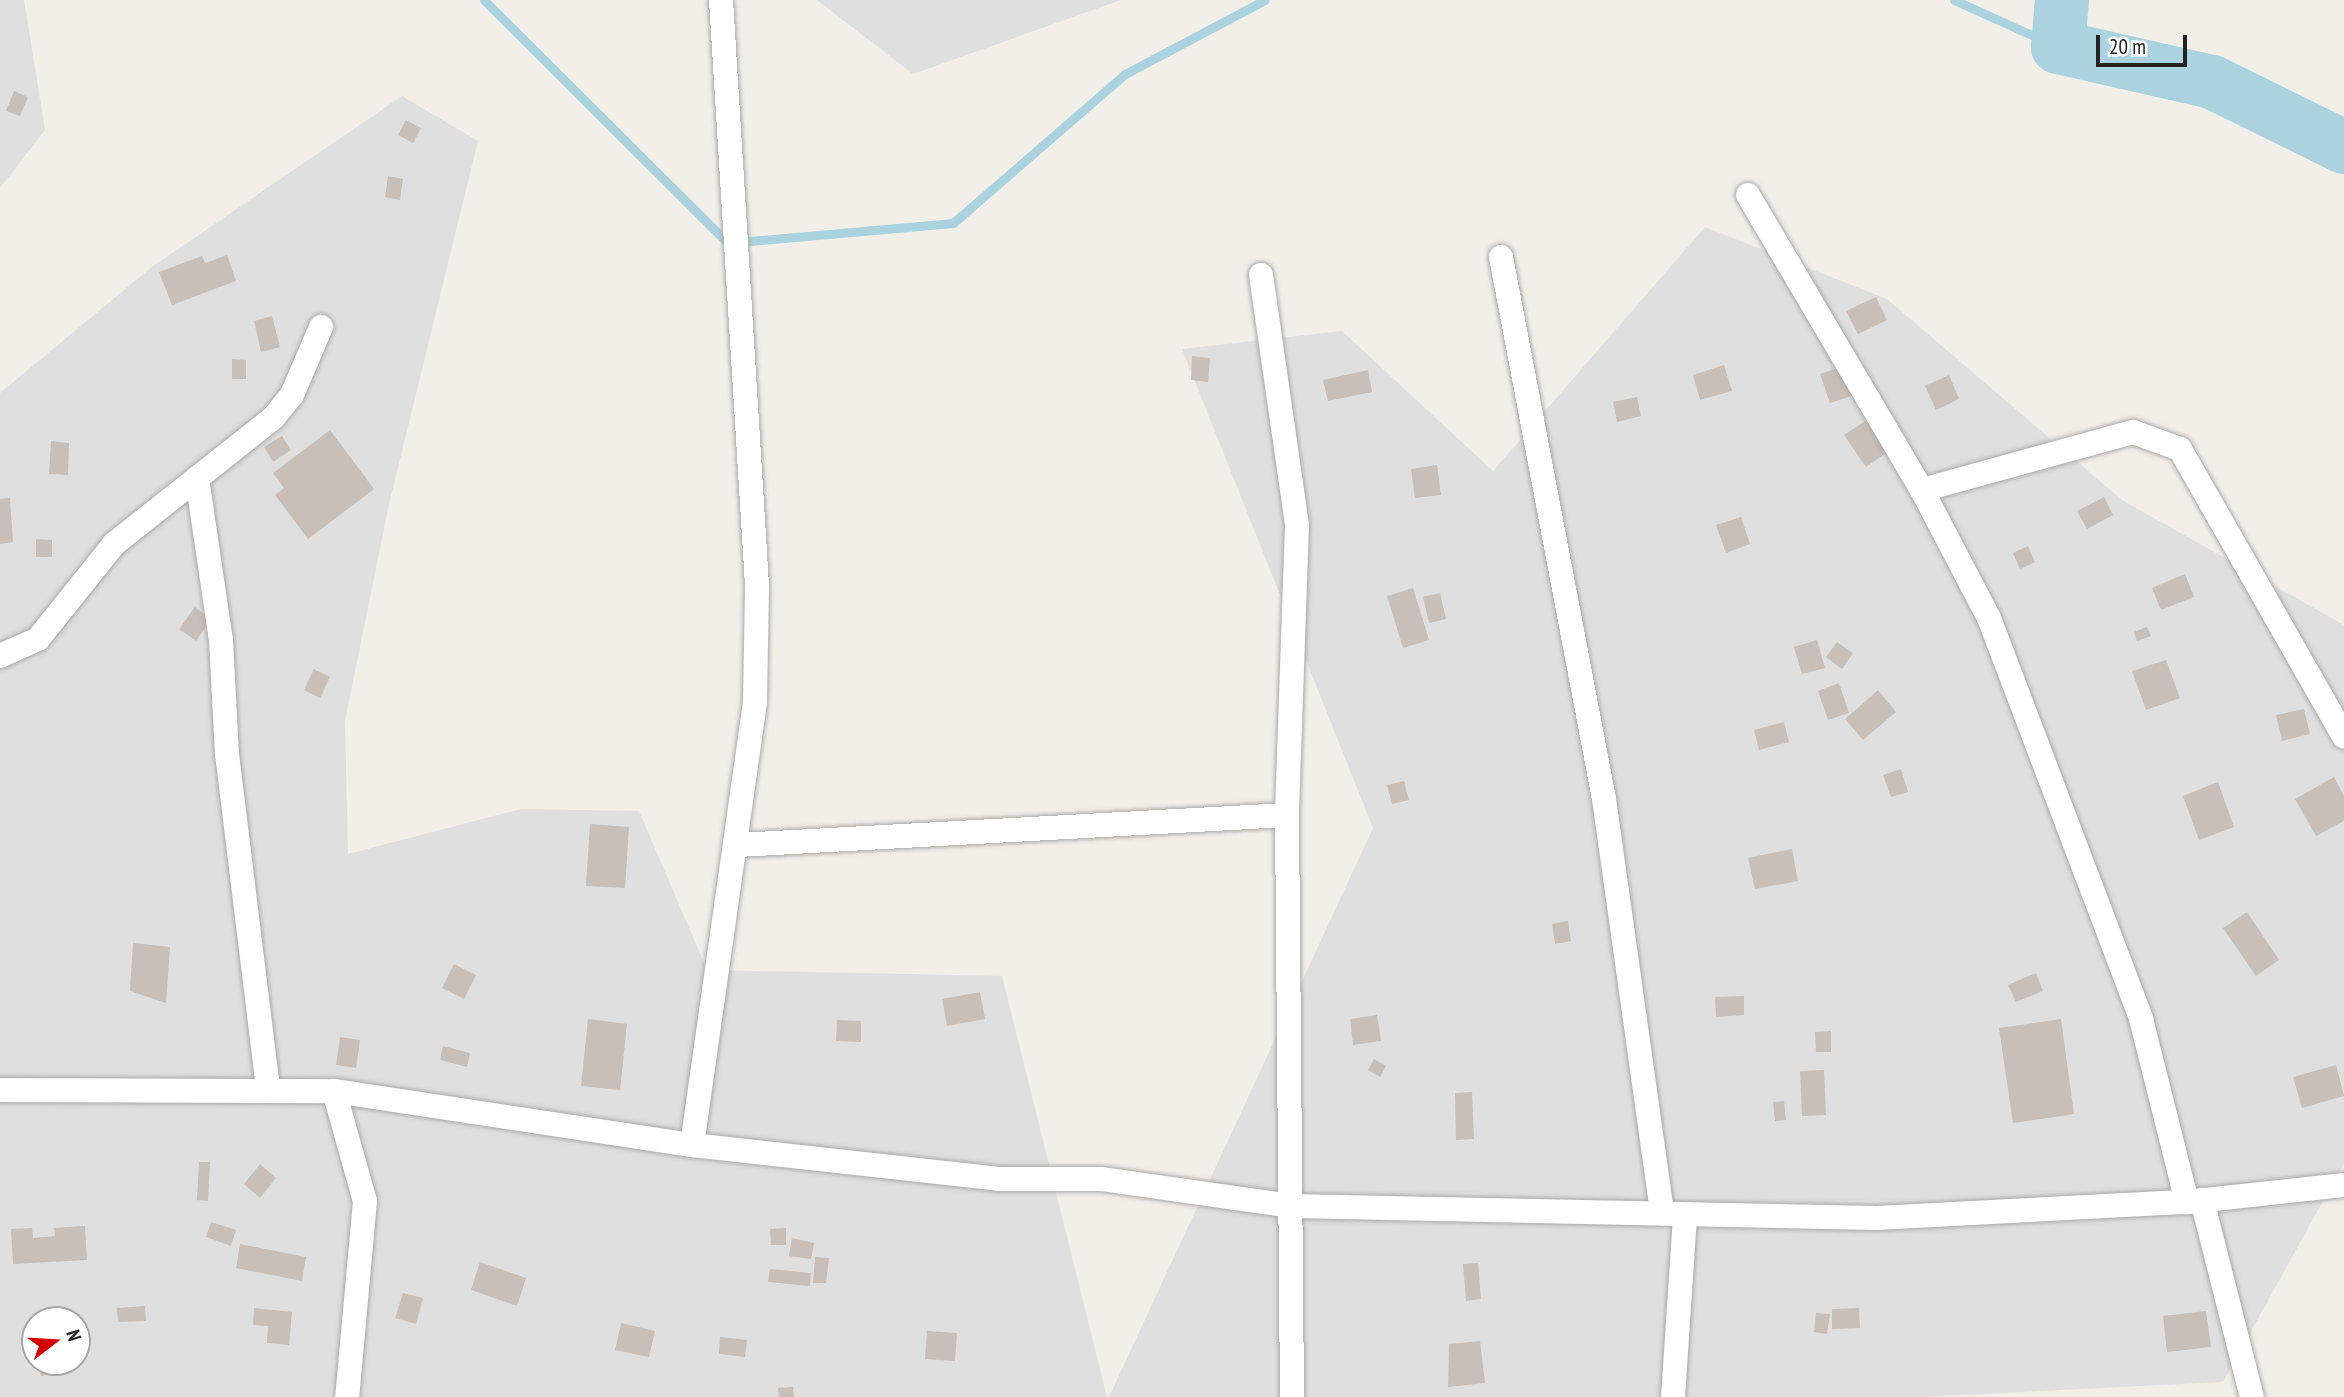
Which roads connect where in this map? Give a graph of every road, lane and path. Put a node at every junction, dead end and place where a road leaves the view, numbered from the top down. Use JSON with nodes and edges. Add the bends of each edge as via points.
{"nodes":[{"id":1,"x":721,"y":0,"type":"edge"},
{"id":2,"x":1748,"y":195,"type":"dead end"},
{"id":3,"x":1502,"y":257,"type":"dead end"},
{"id":4,"x":1261,"y":275,"type":"dead end"},
{"id":5,"x":321,"y":327,"type":"dead end"},
{"id":6,"x":197,"y":478,"type":"junction"},
{"id":7,"x":1922,"y":490,"type":"junction"},
{"id":8,"x":0,"y":656,"type":"edge"},
{"id":9,"x":2344,"y":737,"type":"edge"},
{"id":10,"x":1287,"y":815,"type":"junction"},
{"id":11,"x":738,"y":845,"type":"junction"},
{"id":12,"x":0,"y":1090,"type":"edge"},
{"id":13,"x":268,"y":1090,"type":"junction"},
{"id":14,"x":334,"y":1091,"type":"junction"},
{"id":15,"x":692,"y":1145,"type":"junction"},
{"id":16,"x":2344,"y":1185,"type":"edge"},
{"id":17,"x":2195,"y":1201,"type":"junction"},
{"id":18,"x":1291,"y":1206,"type":"junction"},
{"id":19,"x":1674,"y":1213,"type":"junction"},
{"id":20,"x":347,"y":1397,"type":"edge"},
{"id":21,"x":1292,"y":1397,"type":"edge"},
{"id":22,"x":1672,"y":1397,"type":"edge"},
{"id":23,"x":2252,"y":1397,"type":"edge"}],
"edges":[{"from":1,"to":11,"type":"street","via":[[757,585],[755,702]]},
{"from":2,"to":7,"type":"street"},
{"from":3,"to":19,"type":"street","via":[[1604,799]]},
{"from":4,"to":10,"type":"street","via":[[1297,525]]},
{"from":5,"to":6,"type":"street","via":[[302,376],[274,418]]},
{"from":6,"to":8,"type":"street","via":[[114,544],[38,639]]},
{"from":6,"to":13,"type":"street","via":[[221,640],[227,754]]},
{"from":7,"to":9,"type":"street","via":[[2133,432],[2180,449]]},
{"from":7,"to":17,"type":"street","via":[[1989,618],[2074,830],[2141,1019]]},
{"from":10,"to":11,"type":"street"},
{"from":10,"to":18,"type":"street"},
{"from":11,"to":15,"type":"street"},
{"from":12,"to":13,"type":"street"},
{"from":13,"to":14,"type":"street"},
{"from":14,"to":15,"type":"street"},
{"from":14,"to":20,"type":"street","via":[[365,1201]]},
{"from":15,"to":18,"type":"street","via":[[999,1179],[1102,1179]]},
{"from":16,"to":17,"type":"street"},
{"from":17,"to":19,"type":"street","via":[[1970,1216]]},
{"from":17,"to":23,"type":"street"},
{"from":18,"to":19,"type":"street"},
{"from":18,"to":21,"type":"street"},
{"from":19,"to":22,"type":"street"}]}
